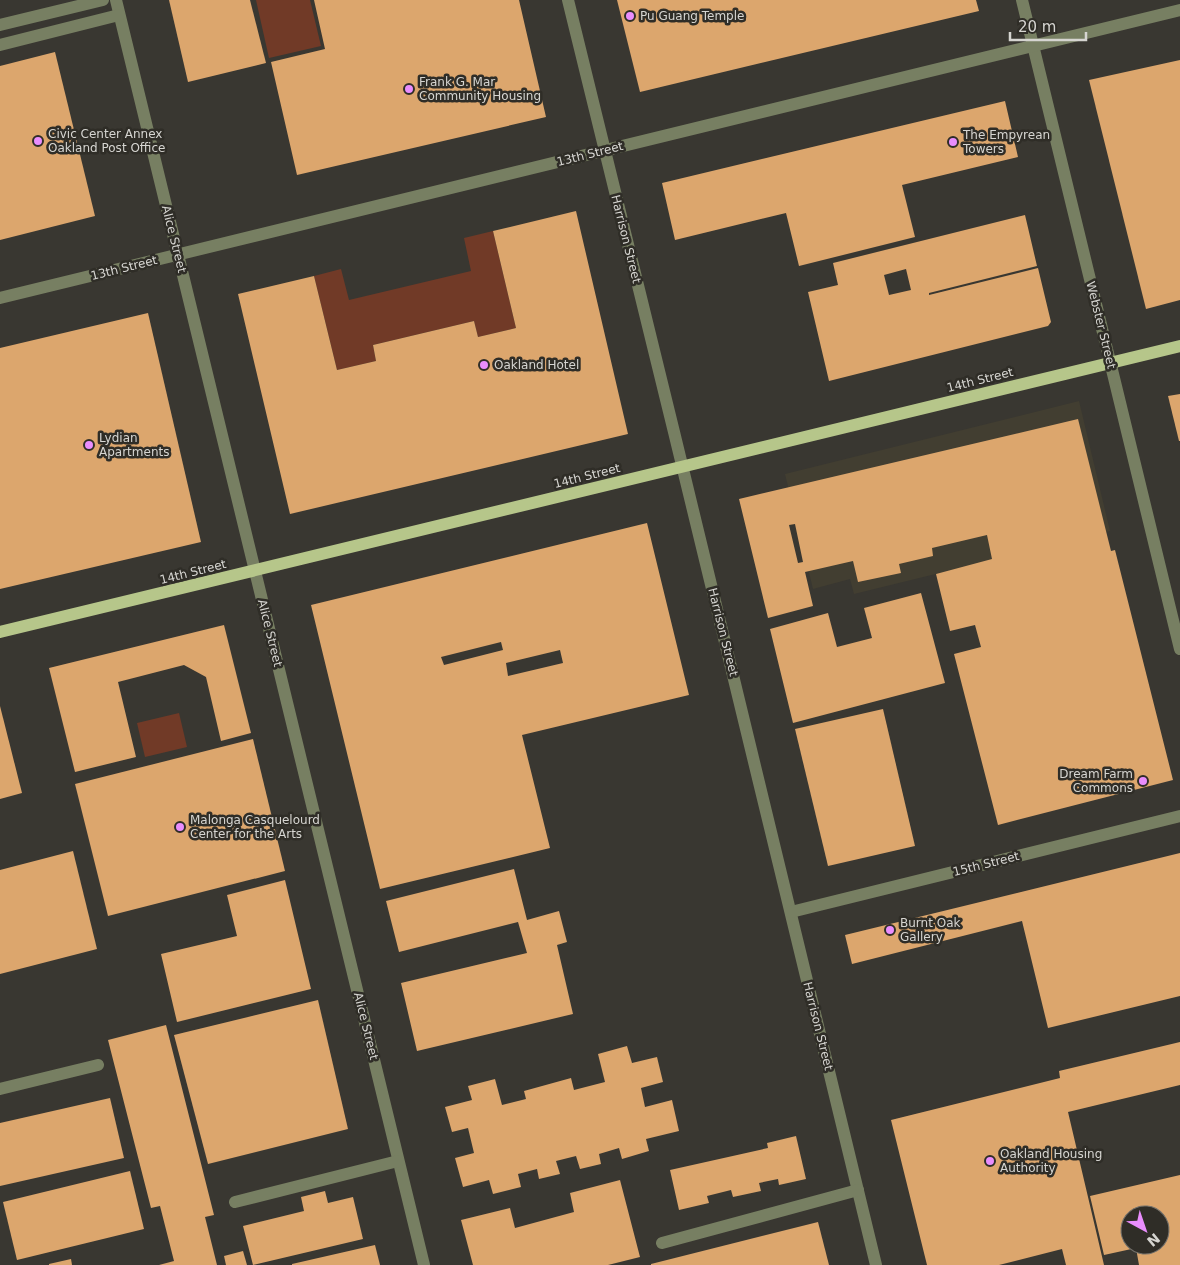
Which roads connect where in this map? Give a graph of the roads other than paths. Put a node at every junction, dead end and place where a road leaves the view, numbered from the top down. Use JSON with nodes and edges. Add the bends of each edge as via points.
{"nodes":[{"id":1,"x":103,"y":0,"type":"edge"},
{"id":2,"x":116,"y":0,"type":"edge"},
{"id":3,"x":568,"y":0,"type":"edge"},
{"id":4,"x":1022,"y":0,"type":"edge"},
{"id":5,"x":1180,"y":10,"type":"edge"},
{"id":6,"x":119,"y":14,"type":"junction"},
{"id":7,"x":0,"y":25,"type":"edge"},
{"id":8,"x":0,"y":45,"type":"edge"},
{"id":9,"x":1033,"y":46,"type":"junction"},
{"id":10,"x":604,"y":151,"type":"junction"},
{"id":11,"x":178,"y":254,"type":"junction"},
{"id":12,"x":0,"y":298,"type":"edge"},
{"id":13,"x":1180,"y":346,"type":"edge"},
{"id":14,"x":1111,"y":362,"type":"junction"},
{"id":15,"x":682,"y":467,"type":"junction"},
{"id":16,"x":255,"y":571,"type":"junction"},
{"id":17,"x":0,"y":632,"type":"edge"},
{"id":18,"x":1180,"y":650,"type":"edge"},
{"id":19,"x":1180,"y":816,"type":"edge"},
{"id":20,"x":791,"y":912,"type":"junction"},
{"id":21,"x":98,"y":1065,"type":"dead end"},
{"id":22,"x":0,"y":1089,"type":"edge"},
{"id":23,"x":398,"y":1161,"type":"junction"},
{"id":24,"x":858,"y":1190,"type":"junction"},
{"id":25,"x":235,"y":1202,"type":"dead end"},
{"id":26,"x":662,"y":1243,"type":"dead end"},
{"id":27,"x":424,"y":1265,"type":"edge"},
{"id":28,"x":876,"y":1265,"type":"edge"}],
"edges":[{"from":1,"to":7,"type":"street"},
{"from":2,"to":6,"type":"street","name":"Alice Street"},
{"from":3,"to":10,"type":"street","name":"Harrison Street"},
{"from":4,"to":9,"type":"street","name":"Webster Street"},
{"from":5,"to":9,"type":"street","name":"13th Street"},
{"from":6,"to":8,"type":"street"},
{"from":6,"to":11,"type":"street","name":"Alice Street"},
{"from":9,"to":10,"type":"street","name":"13th Street"},
{"from":9,"to":14,"type":"street","name":"Webster Street"},
{"from":10,"to":11,"type":"street","name":"13th Street"},
{"from":10,"to":15,"type":"street","name":"Harrison Street"},
{"from":11,"to":12,"type":"street","name":"13th Street"},
{"from":11,"to":16,"type":"street","name":"Alice Street"},
{"from":13,"to":14,"type":"main road","name":"14th Street"},
{"from":14,"to":15,"type":"main road","name":"14th Street"},
{"from":14,"to":18,"type":"street","name":"Webster Street"},
{"from":15,"to":16,"type":"main road","name":"14th Street"},
{"from":15,"to":20,"type":"street","name":"Harrison Street"},
{"from":16,"to":17,"type":"main road","name":"14th Street"},
{"from":16,"to":23,"type":"street","name":"Alice Street"},
{"from":19,"to":20,"type":"street","name":"15th Street"},
{"from":20,"to":24,"type":"street","name":"Harrison Street"},
{"from":21,"to":22,"type":"street"},
{"from":23,"to":25,"type":"street"},
{"from":23,"to":27,"type":"street","name":"Alice Street"},
{"from":24,"to":26,"type":"street"},
{"from":24,"to":28,"type":"street","name":"Harrison Street"}]}
